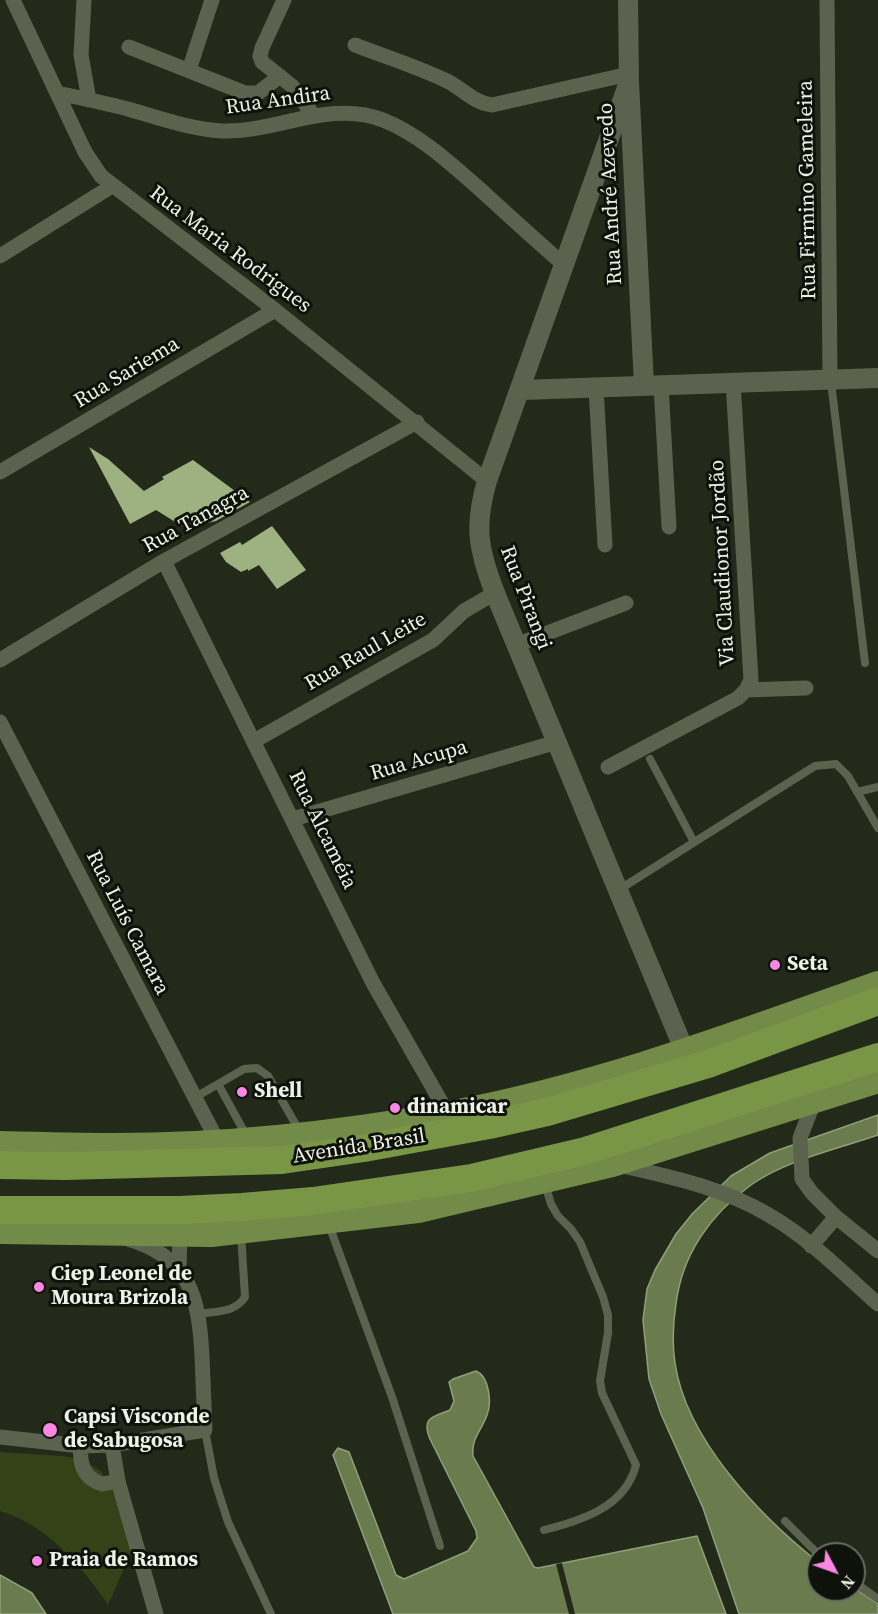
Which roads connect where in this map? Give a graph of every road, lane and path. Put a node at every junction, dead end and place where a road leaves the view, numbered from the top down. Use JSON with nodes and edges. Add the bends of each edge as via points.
{"nodes":[{"id":1,"x":11,"y":0,"type":"edge"},
{"id":2,"x":84,"y":0,"type":"edge"},
{"id":3,"x":212,"y":0,"type":"edge"},
{"id":4,"x":284,"y":0,"type":"edge"},
{"id":5,"x":628,"y":0,"type":"edge"},
{"id":6,"x":827,"y":0,"type":"edge"},
{"id":7,"x":0,"y":6,"type":"edge"},
{"id":8,"x":355,"y":45,"type":"dead end"},
{"id":9,"x":129,"y":46,"type":"dead end"},
{"id":10,"x":189,"y":70,"type":"junction"},
{"id":11,"x":280,"y":76,"type":"junction"},
{"id":12,"x":629,"y":78,"type":"junction"},
{"id":13,"x":57,"y":93,"type":"junction"},
{"id":14,"x":88,"y":100,"type":"junction"},
{"id":15,"x":314,"y":116,"type":"junction"},
{"id":16,"x":112,"y":186,"type":"junction"},
{"id":17,"x":0,"y":256,"type":"edge"},
{"id":18,"x":564,"y":265,"type":"junction"},
{"id":19,"x":275,"y":310,"type":"junction"},
{"id":20,"x":878,"y":378,"type":"edge"},
{"id":21,"x":830,"y":380,"type":"junction"},
{"id":22,"x":734,"y":382,"type":"junction"},
{"id":23,"x":652,"y":386,"type":"junction"},
{"id":24,"x":596,"y":388,"type":"junction"},
{"id":25,"x":521,"y":390,"type":"junction"},
{"id":26,"x":417,"y":422,"type":"junction"},
{"id":27,"x":0,"y":472,"type":"edge"},
{"id":28,"x":487,"y":481,"type":"junction"},
{"id":29,"x":669,"y":527,"type":"dead end"},
{"id":30,"x":605,"y":545,"type":"dead end"},
{"id":31,"x":164,"y":561,"type":"junction"},
{"id":32,"x":495,"y":593,"type":"junction"},
{"id":33,"x":626,"y":603,"type":"dead end"},
{"id":34,"x":516,"y":645,"type":"junction"},
{"id":35,"x":0,"y":660,"type":"edge"},
{"id":36,"x":865,"y":663,"type":"dead end"},
{"id":37,"x":806,"y":688,"type":"dead end"},
{"id":38,"x":747,"y":690,"type":"junction"},
{"id":39,"x":0,"y":722,"type":"edge"},
{"id":40,"x":254,"y":741,"type":"junction"},
{"id":41,"x":557,"y":742,"type":"junction"},
{"id":42,"x":650,"y":759,"type":"dead end"},
{"id":43,"x":608,"y":766,"type":"dead end"},
{"id":44,"x":878,"y":787,"type":"edge"},
{"id":45,"x":857,"y":792,"type":"junction"},
{"id":46,"x":874,"y":812,"type":"edge"},
{"id":47,"x":293,"y":819,"type":"junction"},
{"id":48,"x":878,"y":828,"type":"edge"},
{"id":49,"x":694,"y":842,"type":"junction"},
{"id":50,"x":617,"y":890,"type":"junction"},
{"id":51,"x":878,"y":984,"type":"edge"},
{"id":52,"x":878,"y":1001,"type":"edge"},
{"id":53,"x":686,"y":1053,"type":"junction"},
{"id":54,"x":878,"y":1057,"type":"edge"},
{"id":55,"x":878,"y":1080,"type":"edge"},
{"id":56,"x":219,"y":1084,"type":"junction"},
{"id":57,"x":194,"y":1098,"type":"junction"},
{"id":58,"x":815,"y":1099,"type":"junction"},
{"id":59,"x":448,"y":1114,"type":"junction"},
{"id":60,"x":302,"y":1134,"type":"junction"},
{"id":61,"x":249,"y":1140,"type":"junction"},
{"id":62,"x":218,"y":1142,"type":"junction"},
{"id":63,"x":0,"y":1144,"type":"edge"},
{"id":64,"x":612,"y":1164,"type":"junction"},
{"id":65,"x":0,"y":1165,"type":"edge"},
{"id":66,"x":65,"y":1166,"type":"junction"},
{"id":67,"x":544,"y":1180,"type":"junction"},
{"id":68,"x":0,"y":1210,"type":"edge"},
{"id":69,"x":836,"y":1216,"type":"junction"},
{"id":70,"x":328,"y":1220,"type":"junction"},
{"id":71,"x":0,"y":1231,"type":"edge"},
{"id":72,"x":241,"y":1231,"type":"junction"},
{"id":73,"x":96,"y":1233,"type":"junction"},
{"id":74,"x":180,"y":1233,"type":"junction"},
{"id":75,"x":811,"y":1246,"type":"junction"},
{"id":76,"x":878,"y":1251,"type":"edge"},
{"id":77,"x":178,"y":1268,"type":"junction"},
{"id":78,"x":878,"y":1304,"type":"edge"},
{"id":79,"x":199,"y":1314,"type":"junction"},
{"id":80,"x":205,"y":1430,"type":"junction"},
{"id":81,"x":0,"y":1437,"type":"edge"},
{"id":82,"x":112,"y":1445,"type":"junction"},
{"id":83,"x":81,"y":1446,"type":"junction"},
{"id":84,"x":118,"y":1481,"type":"junction"},
{"id":85,"x":785,"y":1521,"type":"dead end"},
{"id":86,"x":544,"y":1530,"type":"dead end"},
{"id":87,"x":806,"y":1542,"type":"edge"},
{"id":88,"x":440,"y":1546,"type":"dead end"},
{"id":89,"x":156,"y":1614,"type":"edge"},
{"id":90,"x":271,"y":1614,"type":"edge"}],
"edges":[{"from":1,"to":7,"type":"street"},
{"from":1,"to":13,"type":"street","name":"Rua Maria Rodrigues"},
{"from":2,"to":14,"type":"street","via":[[81,55]]},
{"from":3,"to":10,"type":"street"},
{"from":4,"to":11,"type":"street","via":[[260,56],[267,68]]},
{"from":5,"to":12,"type":"street","name":"Rua André Azevedo"},
{"from":6,"to":21,"type":"street","name":"Rua Firmino Gameleira"},
{"from":8,"to":12,"type":"street","via":[[444,79],[485,105]]},
{"from":9,"to":10,"type":"street"},
{"from":10,"to":11,"type":"street","via":[[251,94]]},
{"from":11,"to":15,"type":"street","via":[[301,95]]},
{"from":12,"to":18,"type":"street","name":"Rua Pirangi"},
{"from":12,"to":23,"type":"street","name":"Rua André Azevedo"},
{"from":13,"to":14,"type":"street","name":"Rua Andira"},
{"from":13,"to":16,"type":"street","name":"Rua Maria Rodrigues","via":[[92,164]]},
{"from":14,"to":15,"type":"street","name":"Rua Andira","via":[[221,130],[252,130]]},
{"from":15,"to":18,"type":"street","name":"Rua Andira","via":[[365,115],[405,131],[454,166]]},
{"from":16,"to":17,"type":"street"},
{"from":16,"to":19,"type":"street","name":"Rua Maria Rodrigues"},
{"from":18,"to":25,"type":"street","name":"Rua Pirangi"},
{"from":19,"to":26,"type":"street","name":"Rua Maria Rodrigues"},
{"from":19,"to":27,"type":"street","name":"Rua Sariema"},
{"from":20,"to":21,"type":"street"},
{"from":21,"to":22,"type":"street"},
{"from":21,"to":36,"type":"lane"},
{"from":22,"to":23,"type":"street"},
{"from":22,"to":38,"type":"street","name":"Via Claudionor Jordão","via":[[751,670]]},
{"from":23,"to":24,"type":"street"},
{"from":23,"to":29,"type":"street"},
{"from":24,"to":25,"type":"street"},
{"from":24,"to":30,"type":"street"},
{"from":25,"to":28,"type":"street","name":"Rua Pirangi"},
{"from":26,"to":28,"type":"street","name":"Rua Maria Rodrigues"},
{"from":26,"to":31,"type":"street","name":"Rua Tanagra"},
{"from":28,"to":32,"type":"street","name":"Rua Pirangi","via":[[479,541]]},
{"from":31,"to":35,"type":"street","name":"Rua Tanagra"},
{"from":31,"to":40,"type":"street","name":"Rua Alcaméia"},
{"from":32,"to":34,"type":"street","name":"Rua Pirangi"},
{"from":32,"to":40,"type":"street","name":"Rua Raul Leite","via":[[464,611],[433,640]]},
{"from":33,"to":34,"type":"street"},
{"from":34,"to":41,"type":"street","name":"Rua Pirangi"},
{"from":37,"to":38,"type":"street"},
{"from":38,"to":43,"type":"street","name":"Via Claudionor Jordão"},
{"from":39,"to":57,"type":"street","name":"Rua Luís Camara"},
{"from":40,"to":47,"type":"street","name":"Rua Alcaméia"},
{"from":41,"to":47,"type":"street","name":"Rua Acupa"},
{"from":41,"to":50,"type":"street","name":"Rua Pirangi"},
{"from":42,"to":49,"type":"lane"},
{"from":44,"to":45,"type":"lane"},
{"from":45,"to":46,"type":"lane"},
{"from":45,"to":49,"type":"lane","via":[[836,764],[815,765]]},
{"from":46,"to":48,"type":"lane"},
{"from":47,"to":59,"type":"street","name":"Rua Alcaméia","via":[[373,982]]},
{"from":49,"to":50,"type":"lane"},
{"from":50,"to":53,"type":"street","name":"Rua Pirangi"},
{"from":51,"to":53,"type":"highway","name":"Avenida Brasil"},
{"from":52,"to":66,"type":"highway","name":"Avenida Brasil","via":[[711,1063],[489,1125],[282,1160]]},
{"from":53,"to":59,"type":"highway","name":"Avenida Brasil"},
{"from":54,"to":68,"type":"highway","via":[[585,1151],[471,1178],[242,1207]]},
{"from":55,"to":58,"type":"highway"},
{"from":56,"to":57,"type":"lane"},
{"from":56,"to":60,"type":"lane","via":[[244,1069],[257,1068],[268,1076]]},
{"from":56,"to":61,"type":"lane"},
{"from":57,"to":62,"type":"street","name":"Rua Luís Camara"},
{"from":58,"to":64,"type":"highway"},
{"from":58,"to":69,"type":"street","via":[[800,1138],[802,1179]]},
{"from":59,"to":60,"type":"highway","name":"Avenida Brasil"},
{"from":59,"to":66,"type":"highway","via":[[386,1133],[299,1145],[206,1154],[108,1157]]},
{"from":60,"to":61,"type":"highway","name":"Avenida Brasil"},
{"from":61,"to":62,"type":"highway","name":"Avenida Brasil"},
{"from":62,"to":63,"type":"highway","name":"Avenida Brasil","via":[[114,1146]]},
{"from":64,"to":67,"type":"highway"},
{"from":64,"to":75,"type":"street","via":[[713,1189],[771,1216]]},
{"from":65,"to":66,"type":"highway","name":"Avenida Brasil"},
{"from":67,"to":70,"type":"highway","via":[[417,1210]]},
{"from":67,"to":86,"type":"lane","via":[[551,1204],[580,1242],[603,1297],[608,1333],[600,1382],[602,1393],[636,1465],[625,1489],[603,1509]]},
{"from":69,"to":75,"type":"street"},
{"from":69,"to":76,"type":"street"},
{"from":70,"to":72,"type":"highway"},
{"from":70,"to":88,"type":"lane","via":[[392,1397]]},
{"from":71,"to":73,"type":"highway"},
{"from":72,"to":74,"type":"highway"},
{"from":72,"to":79,"type":"lane","via":[[245,1297],[234,1308]]},
{"from":73,"to":74,"type":"highway"},
{"from":73,"to":77,"type":"street","via":[[144,1244]]},
{"from":74,"to":77,"type":"street"},
{"from":75,"to":78,"type":"street"},
{"from":77,"to":79,"type":"street"},
{"from":79,"to":80,"type":"street"},
{"from":80,"to":82,"type":"street"},
{"from":80,"to":90,"type":"lane","via":[[228,1522]]},
{"from":81,"to":83,"type":"street"},
{"from":82,"to":83,"type":"street"},
{"from":82,"to":84,"type":"street"},
{"from":83,"to":84,"type":"street","via":[[81,1462],[87,1476],[102,1484]]},
{"from":84,"to":89,"type":"street"},
{"from":85,"to":87,"type":"lane"}]}
